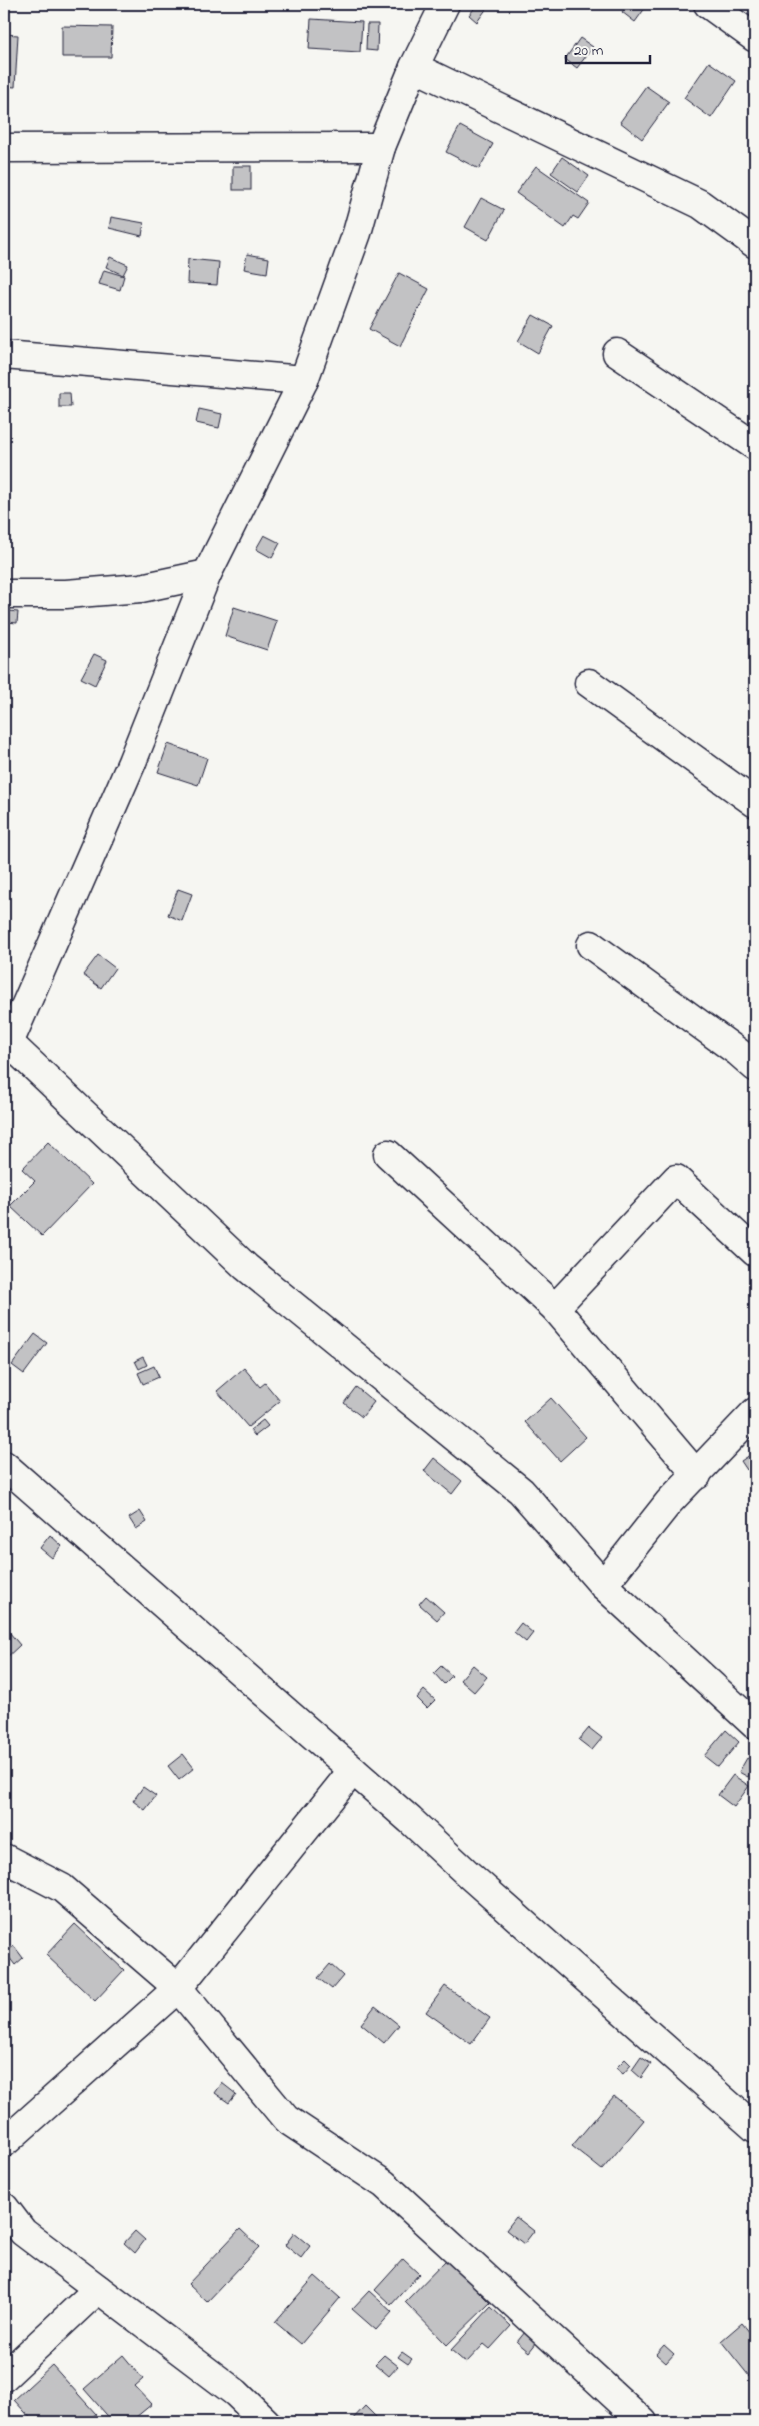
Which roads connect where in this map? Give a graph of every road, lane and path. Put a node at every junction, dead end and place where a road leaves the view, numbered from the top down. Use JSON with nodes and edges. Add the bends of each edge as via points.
{"nodes":[{"id":1,"x":445,"y":4,"type":"edge"},
{"id":2,"x":708,"y":4,"type":"edge"},
{"id":3,"x":755,"y":38,"type":"edge"},
{"id":4,"x":414,"y":67,"type":"junction"},
{"id":5,"x":381,"y":146,"type":"junction"},
{"id":6,"x":4,"y":148,"type":"edge"},
{"id":7,"x":755,"y":244,"type":"edge"},
{"id":8,"x":617,"y":354,"type":"dead end"},
{"id":9,"x":4,"y":355,"type":"edge"},
{"id":10,"x":304,"y":380,"type":"junction"},
{"id":11,"x":755,"y":446,"type":"edge"},
{"id":12,"x":207,"y":574,"type":"junction"},
{"id":13,"x":4,"y":594,"type":"edge"},
{"id":14,"x":589,"y":683,"type":"dead end"},
{"id":15,"x":755,"y":804,"type":"edge"},
{"id":16,"x":591,"y":945,"type":"dead end"},
{"id":17,"x":7,"y":1040,"type":"edge"},
{"id":18,"x":755,"y":1068,"type":"edge"},
{"id":19,"x":388,"y":1154,"type":"dead end"},
{"id":20,"x":755,"y":1252,"type":"edge"},
{"id":21,"x":555,"y":1308,"type":"junction"},
{"id":22,"x":755,"y":1412,"type":"edge"},
{"id":23,"x":4,"y":1465,"type":"edge"},
{"id":24,"x":697,"y":1475,"type":"junction"},
{"id":25,"x":603,"y":1585,"type":"junction"},
{"id":26,"x":755,"y":1725,"type":"edge"},
{"id":27,"x":354,"y":1770,"type":"junction"},
{"id":28,"x":4,"y":1858,"type":"edge"},
{"id":29,"x":178,"y":1988,"type":"junction"},
{"id":30,"x":755,"y":2128,"type":"edge"},
{"id":31,"x":4,"y":2143,"type":"edge"},
{"id":32,"x":4,"y":2207,"type":"edge"},
{"id":33,"x":98,"y":2289,"type":"junction"},
{"id":34,"x":4,"y":2378,"type":"edge"},
{"id":35,"x":266,"y":2422,"type":"edge"},
{"id":36,"x":643,"y":2422,"type":"edge"}],
"edges":[{"from":1,"to":4,"type":"street"},
{"from":2,"to":3,"type":"street"},
{"from":4,"to":5,"type":"street"},
{"from":4,"to":7,"type":"street","via":[[700,204]]},
{"from":5,"to":6,"type":"street"},
{"from":5,"to":10,"type":"street","via":[[357,233]]},
{"from":8,"to":11,"type":"street"},
{"from":9,"to":10,"type":"street"},
{"from":10,"to":12,"type":"street"},
{"from":12,"to":13,"type":"street","via":[[141,588],[66,594]]},
{"from":12,"to":17,"type":"street","via":[[132,762]]},
{"from":14,"to":15,"type":"street"},
{"from":16,"to":18,"type":"street"},
{"from":17,"to":25,"type":"street","via":[[246,1267],[521,1491]]},
{"from":19,"to":21,"type":"street"},
{"from":20,"to":21,"type":"street","via":[[676,1179]]},
{"from":21,"to":24,"type":"street"},
{"from":22,"to":24,"type":"street"},
{"from":23,"to":27,"type":"street"},
{"from":24,"to":25,"type":"street","via":[[669,1502]]},
{"from":25,"to":26,"type":"street"},
{"from":27,"to":29,"type":"street"},
{"from":27,"to":30,"type":"street"},
{"from":28,"to":29,"type":"street","via":[[62,1888]]},
{"from":29,"to":31,"type":"street"},
{"from":29,"to":36,"type":"street","via":[[286,2119],[384,2184]]},
{"from":32,"to":33,"type":"street","via":[[23,2232]]},
{"from":33,"to":34,"type":"street"},
{"from":33,"to":35,"type":"street","via":[[236,2393]]}]}
